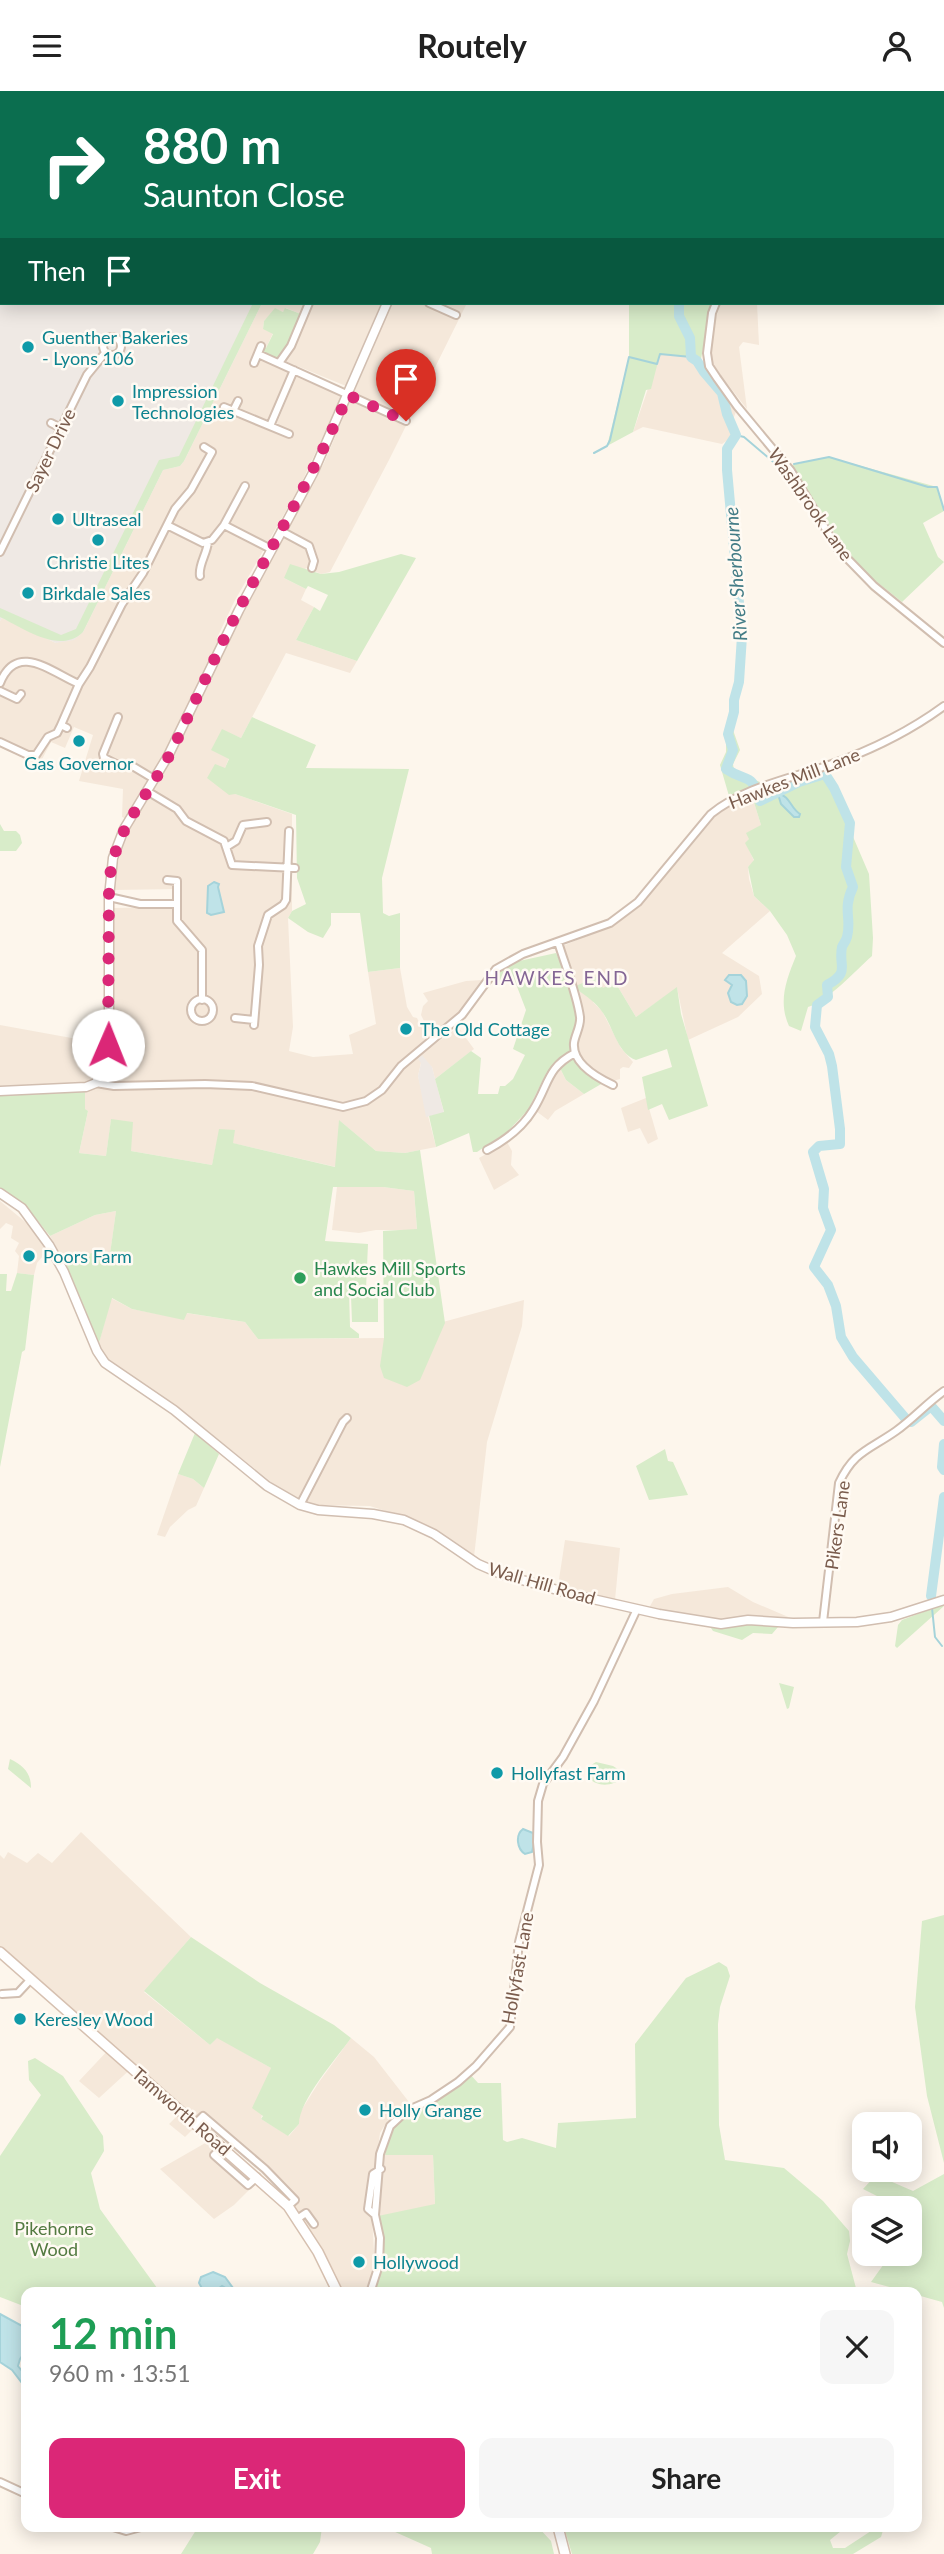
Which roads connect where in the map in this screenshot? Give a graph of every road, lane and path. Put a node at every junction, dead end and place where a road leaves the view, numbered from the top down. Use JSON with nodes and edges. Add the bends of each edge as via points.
{"nodes":[{"id":1,"x":308,"y":305,"type":"edge"},
{"id":2,"x":386,"y":305,"type":"edge"},
{"id":3,"x":434,"y":305,"type":"edge"},
{"id":4,"x":715,"y":305,"type":"edge"},
{"id":5,"x":456,"y":315,"type":"dead end"},
{"id":6,"x":261,"y":346,"type":"dead end"},
{"id":7,"x":105,"y":353,"type":"dead end"},
{"id":8,"x":258,"y":354,"type":"junction"},
{"id":9,"x":254,"y":363,"type":"dead end"},
{"id":10,"x":279,"y":363,"type":"junction"},
{"id":11,"x":294,"y":370,"type":"junction"},
{"id":12,"x":348,"y":395,"type":"junction"},
{"id":13,"x":238,"y":401,"type":"dead end"},
{"id":14,"x":224,"y":407,"type":"dead end"},
{"id":15,"x":233,"y":411,"type":"junction"},
{"id":16,"x":406,"y":421,"type":"dead end"},
{"id":17,"x":51,"y":423,"type":"dead end"},
{"id":18,"x":270,"y":426,"type":"junction"},
{"id":19,"x":61,"y":428,"type":"junction"},
{"id":20,"x":289,"y":434,"type":"dead end"},
{"id":21,"x":204,"y":447,"type":"dead end"},
{"id":22,"x":212,"y":452,"type":"junction"},
{"id":23,"x":220,"y":456,"type":"dead end"},
{"id":24,"x":188,"y":476,"type":"dead end"},
{"id":25,"x":196,"y":481,"type":"junction"},
{"id":26,"x":245,"y":486,"type":"dead end"},
{"id":27,"x":224,"y":524,"type":"junction"},
{"id":28,"x":167,"y":525,"type":"junction"},
{"id":29,"x":281,"y":531,"type":"junction"},
{"id":30,"x":208,"y":542,"type":"junction"},
{"id":31,"x":271,"y":549,"type":"junction"},
{"id":32,"x":0,"y":552,"type":"edge"},
{"id":33,"x":312,"y":568,"type":"dead end"},
{"id":34,"x":197,"y":572,"type":"dead end"},
{"id":35,"x":944,"y":643,"type":"edge"},
{"id":36,"x":0,"y":683,"type":"edge"},
{"id":37,"x":79,"y":684,"type":"junction"},
{"id":38,"x":0,"y":691,"type":"edge"},
{"id":39,"x":18,"y":699,"type":"dead end"},
{"id":40,"x":944,"y":706,"type":"edge"},
{"id":41,"x":118,"y":717,"type":"dead end"},
{"id":42,"x":0,"y":742,"type":"edge"},
{"id":43,"x":154,"y":779,"type":"junction"},
{"id":44,"x":147,"y":791,"type":"junction"},
{"id":45,"x":267,"y":822,"type":"dead end"},
{"id":46,"x":289,"y":831,"type":"dead end"},
{"id":47,"x":228,"y":846,"type":"junction"},
{"id":48,"x":291,"y":868,"type":"junction"},
{"id":49,"x":167,"y":880,"type":"dead end"},
{"id":50,"x":108,"y":897,"type":"junction"},
{"id":51,"x":177,"y":904,"type":"junction"},
{"id":52,"x":558,"y":942,"type":"junction"},
{"id":53,"x":202,"y":1000,"type":"dead end"},
{"id":54,"x":235,"y":1018,"type":"dead end"},
{"id":55,"x":575,"y":1053,"type":"junction"},
{"id":56,"x":96,"y":1083,"type":"junction"},
{"id":57,"x":613,"y":1085,"type":"dead end"},
{"id":58,"x":0,"y":1091,"type":"edge"},
{"id":59,"x":487,"y":1150,"type":"dead end"},
{"id":60,"x":0,"y":1193,"type":"edge"},
{"id":61,"x":944,"y":1391,"type":"edge"},
{"id":62,"x":347,"y":1418,"type":"dead end"},
{"id":63,"x":300,"y":1505,"type":"junction"},
{"id":64,"x":944,"y":1600,"type":"edge"},
{"id":65,"x":637,"y":1609,"type":"junction"},
{"id":66,"x":822,"y":1622,"type":"junction"},
{"id":67,"x":0,"y":1952,"type":"edge"},
{"id":68,"x":31,"y":1979,"type":"junction"},
{"id":69,"x":2,"y":1994,"type":"dead end"},
{"id":70,"x":195,"y":2123,"type":"junction"},
{"id":71,"x":288,"y":2206,"type":"junction"},
{"id":72,"x":297,"y":2219,"type":"junction"},
{"id":73,"x":314,"y":2224,"type":"dead end"},
{"id":74,"x":335,"y":2287,"type":"edge"},
{"id":75,"x":372,"y":2287,"type":"edge"},
{"id":76,"x":0,"y":2482,"type":"edge"},
{"id":77,"x":21,"y":2492,"type":"edge"},
{"id":78,"x":559,"y":2532,"type":"edge"},
{"id":79,"x":565,"y":2554,"type":"edge"}],
"edges":[{"from":1,"to":10,"type":"street"},
{"from":2,"to":12,"type":"street"},
{"from":3,"to":5,"type":"street"},
{"from":4,"to":35,"type":"street","name":"Washbrook Lane","via":[[707,353],[717,378],[791,471],[837,548],[874,586]]},
{"from":6,"to":8,"type":"street"},
{"from":7,"to":19,"type":"street","name":"Sayer Drive","via":[[87,375]]},
{"from":8,"to":9,"type":"street"},
{"from":8,"to":10,"type":"street"},
{"from":10,"to":11,"type":"street"},
{"from":11,"to":12,"type":"street"},
{"from":11,"to":18,"type":"street"},
{"from":12,"to":16,"type":"street"},
{"from":12,"to":29,"type":"street"},
{"from":13,"to":15,"type":"street"},
{"from":14,"to":15,"type":"street"},
{"from":15,"to":18,"type":"street"},
{"from":17,"to":19,"type":"street"},
{"from":18,"to":20,"type":"street"},
{"from":19,"to":32,"type":"street","name":"Sayer Drive"},
{"from":21,"to":22,"type":"street"},
{"from":22,"to":23,"type":"street"},
{"from":22,"to":25,"type":"street"},
{"from":24,"to":25,"type":"street"},
{"from":25,"to":28,"type":"street"},
{"from":26,"to":27,"type":"street"},
{"from":27,"to":30,"type":"street"},
{"from":27,"to":31,"type":"street"},
{"from":28,"to":30,"type":"street"},
{"from":28,"to":37,"type":"street"},
{"from":29,"to":31,"type":"street"},
{"from":29,"to":33,"type":"street","via":[[309,546]]},
{"from":30,"to":34,"type":"street"},
{"from":31,"to":43,"type":"street"},
{"from":36,"to":37,"type":"street","via":[[5,670],[30,660]]},
{"from":37,"to":42,"type":"street","via":[[64,726],[48,737],[40,752],[32,756]]},
{"from":38,"to":39,"type":"street"},
{"from":40,"to":52,"type":"street","name":"Hawkes Mill Lane","via":[[862,751],[722,806],[625,913]]},
{"from":41,"to":43,"type":"street","via":[[104,758]]},
{"from":43,"to":44,"type":"street"},
{"from":44,"to":47,"type":"street"},
{"from":44,"to":50,"type":"street","via":[[118,843]]},
{"from":45,"to":47,"type":"street","via":[[247,823]]},
{"from":46,"to":48,"type":"street"},
{"from":47,"to":48,"type":"street","via":[[234,866]]},
{"from":48,"to":54,"type":"street","via":[[285,903],[268,915],[258,946],[254,1022]]},
{"from":49,"to":51,"type":"street","via":[[177,881]]},
{"from":50,"to":51,"type":"street","via":[[140,904]]},
{"from":50,"to":56,"type":"street","via":[[109,1036]]},
{"from":51,"to":53,"type":"street","via":[[177,921],[202,950]]},
{"from":52,"to":55,"type":"street","via":[[580,1016]]},
{"from":52,"to":56,"type":"street","name":"Hawkes Mill Lane","via":[[496,969],[462,1015],[401,1066],[378,1094],[360,1104],[343,1107],[252,1086]]},
{"from":55,"to":57,"type":"street","via":[[598,1078]]},
{"from":55,"to":59,"type":"street","via":[[558,1063],[521,1126]]},
{"from":56,"to":58,"type":"street","name":"Hawkes Mill Lane"},
{"from":60,"to":63,"type":"street","name":"Wall Hill Road","via":[[22,1208],[49,1245],[105,1363],[174,1410],[267,1486]]},
{"from":61,"to":66,"type":"street","name":"Pikers Lane","via":[[846,1469],[839,1483]]},
{"from":62,"to":63,"type":"street"},
{"from":63,"to":65,"type":"street","name":"Wall Hill Road","via":[[404,1520],[501,1574]]},
{"from":64,"to":66,"type":"street","name":"Wall Hill Road","via":[[891,1617]]},
{"from":65,"to":66,"type":"street","name":"Wall Hill Road","via":[[721,1624]]},
{"from":65,"to":75,"type":"street","name":"Hollyfast Lane","via":[[594,1701],[543,1784],[538,1801],[539,1865],[519,1942],[510,2027],[458,2082],[406,2111],[390,2126],[380,2154],[375,2215],[379,2265]]},
{"from":67,"to":68,"type":"main road","name":"Tamworth Road"},
{"from":68,"to":69,"type":"street","via":[[18,1993]]},
{"from":68,"to":70,"type":"main road","name":"Tamworth Road"},
{"from":70,"to":71,"type":"main road","name":"Tamworth Road"},
{"from":70,"to":71,"type":"street","via":[[203,2116],[264,2169],[295,2200]]},
{"from":71,"to":72,"type":"main road","name":"Tamworth Road"},
{"from":72,"to":73,"type":"street","via":[[304,2211]]},
{"from":72,"to":74,"type":"main road","name":"Tamworth Road"},
{"from":76,"to":77,"type":"street"},
{"from":78,"to":79,"type":"main road"}]}
